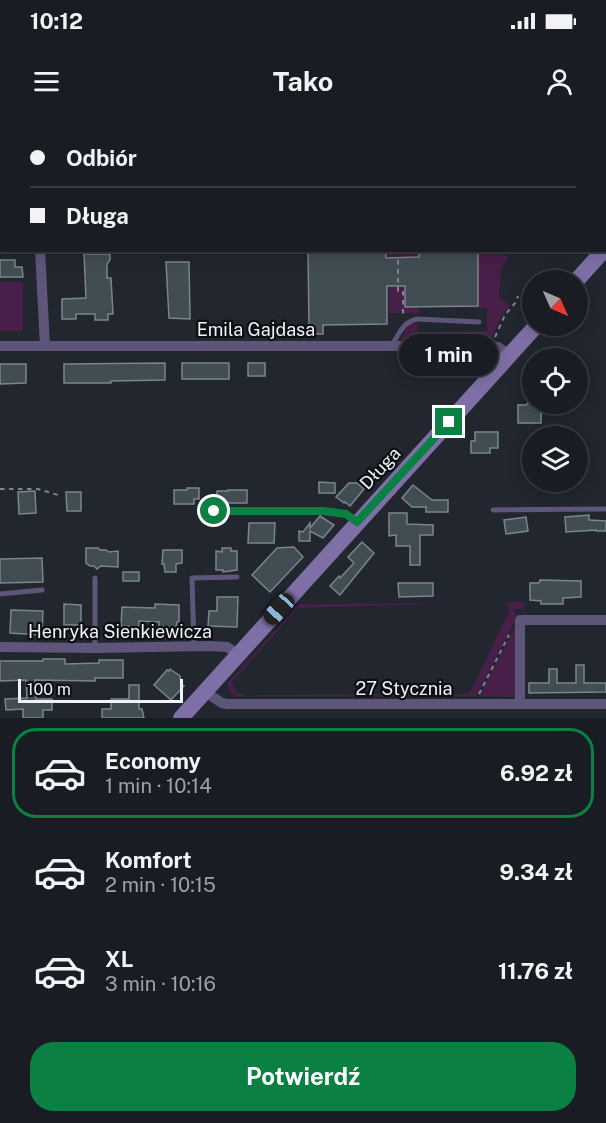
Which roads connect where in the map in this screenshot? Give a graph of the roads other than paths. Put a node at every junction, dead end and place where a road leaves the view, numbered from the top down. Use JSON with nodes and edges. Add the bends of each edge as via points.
{"nodes":[{"id":1,"x":40,"y":252,"type":"edge"},
{"id":2,"x":602,"y":252,"type":"edge"},
{"id":3,"x":586,"y":270,"type":"edge"},
{"id":4,"x":479,"y":322,"type":"dead end"},
{"id":5,"x":527,"y":336,"type":"edge"},
{"id":6,"x":392,"y":345,"type":"junction"},
{"id":7,"x":0,"y":346,"type":"edge"},
{"id":8,"x":45,"y":346,"type":"junction"},
{"id":9,"x":510,"y":355,"type":"junction"},
{"id":10,"x":606,"y":509,"type":"edge"},
{"id":11,"x":493,"y":510,"type":"dead end"},
{"id":12,"x":214,"y":511,"type":"dead end"},
{"id":13,"x":357,"y":522,"type":"junction"},
{"id":14,"x":237,"y":577,"type":"dead end"},
{"id":15,"x":95,"y":578,"type":"dead end"},
{"id":16,"x":42,"y":590,"type":"dead end"},
{"id":17,"x":0,"y":594,"type":"edge"},
{"id":18,"x":606,"y":620,"type":"edge"},
{"id":19,"x":194,"y":647,"type":"junction"},
{"id":20,"x":0,"y":648,"type":"edge"},
{"id":21,"x":95,"y":648,"type":"junction"},
{"id":22,"x":238,"y":654,"type":"junction"},
{"id":23,"x":205,"y":692,"type":"junction"},
{"id":24,"x":520,"y":704,"type":"junction"},
{"id":25,"x":606,"y":704,"type":"edge"},
{"id":26,"x":181,"y":718,"type":"edge"}],
"edges":[{"from":1,"to":8,"type":"street"},
{"from":2,"to":3,"type":"street"},
{"from":4,"to":6,"type":"lane","via":[[411,320]]},
{"from":5,"to":9,"type":"street","name":"Długa"},
{"from":6,"to":8,"type":"street","name":"Emila Gajdasa"},
{"from":6,"to":9,"type":"street","name":"Emila Gajdasa","via":[[491,346]]},
{"from":7,"to":8,"type":"street","name":"Emila Gajdasa"},
{"from":9,"to":13,"type":"street","name":"Długa"},
{"from":10,"to":11,"type":"lane"},
{"from":12,"to":13,"type":"lane","via":[[323,511],[346,514]]},
{"from":13,"to":22,"type":"street","name":"Długa"},
{"from":14,"to":19,"type":"lane","via":[[192,578]]},
{"from":15,"to":21,"type":"lane"},
{"from":16,"to":17,"type":"lane"},
{"from":18,"to":24,"type":"street","via":[[520,620]]},
{"from":19,"to":21,"type":"street","name":"Henryka Sienkiewicza"},
{"from":19,"to":22,"type":"street","name":"Henryka Sienkiewicza","via":[[227,647]]},
{"from":20,"to":21,"type":"street","name":"Henryka Sienkiewicza"},
{"from":22,"to":23,"type":"street","name":"Długa"},
{"from":23,"to":24,"type":"street","name":"27 Stycznia","via":[[227,704]]},
{"from":23,"to":26,"type":"street","name":"Długa"},
{"from":24,"to":25,"type":"street","name":"27 Stycznia"}]}
